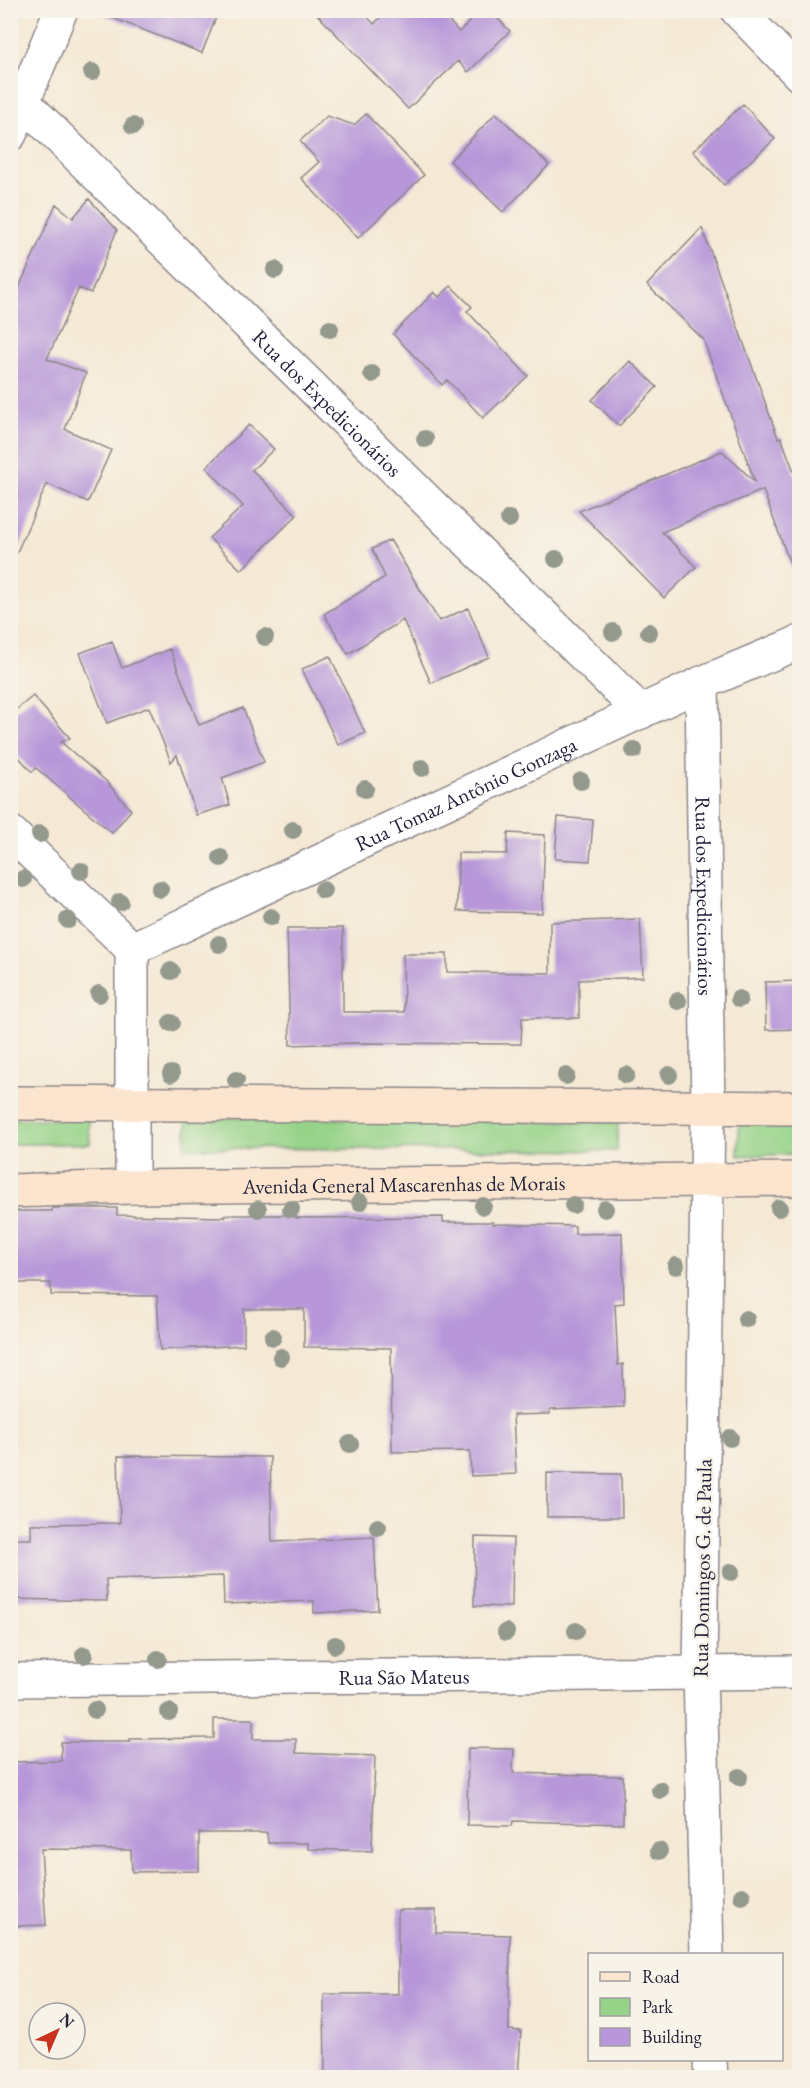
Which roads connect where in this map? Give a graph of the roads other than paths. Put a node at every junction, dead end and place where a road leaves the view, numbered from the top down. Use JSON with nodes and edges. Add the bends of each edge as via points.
{"nodes":[{"id":1,"x":61,"y":10,"type":"edge"},
{"id":2,"x":737,"y":10,"type":"edge"},
{"id":3,"x":800,"y":75,"type":"edge"},
{"id":4,"x":17,"y":102,"type":"edge"},
{"id":5,"x":10,"y":134,"type":"edge"},
{"id":6,"x":800,"y":642,"type":"edge"},
{"id":7,"x":702,"y":683,"type":"junction"},
{"id":8,"x":641,"y":712,"type":"junction"},
{"id":9,"x":10,"y":832,"type":"edge"},
{"id":10,"x":132,"y":950,"type":"junction"},
{"id":11,"x":132,"y":1102,"type":"junction"},
{"id":12,"x":10,"y":1103,"type":"edge"},
{"id":13,"x":800,"y":1108,"type":"edge"},
{"id":14,"x":708,"y":1109,"type":"junction"},
{"id":15,"x":800,"y":1179,"type":"edge"},
{"id":16,"x":708,"y":1181,"type":"junction"},
{"id":17,"x":132,"y":1187,"type":"junction"},
{"id":18,"x":10,"y":1191,"type":"edge"},
{"id":19,"x":800,"y":1672,"type":"edge"},
{"id":20,"x":700,"y":1673,"type":"junction"},
{"id":21,"x":10,"y":1680,"type":"edge"},
{"id":22,"x":707,"y":1953,"type":"edge"},
{"id":23,"x":710,"y":2061,"type":"edge"},
{"id":24,"x":711,"y":2078,"type":"edge"}],
"edges":[{"from":1,"to":4,"type":"street"},
{"from":2,"to":3,"type":"street"},
{"from":4,"to":5,"type":"street"},
{"from":4,"to":8,"type":"street","name":"Rua dos Expedicionários"},
{"from":6,"to":7,"type":"street","name":"Rua Tomaz Antônio Gonzaga"},
{"from":7,"to":8,"type":"street","name":"Rua Tomaz Antônio Gonzaga"},
{"from":7,"to":14,"type":"street","name":"Rua dos Expedicionários"},
{"from":8,"to":10,"type":"street","name":"Rua Tomaz Antônio Gonzaga"},
{"from":9,"to":10,"type":"street"},
{"from":10,"to":11,"type":"street"},
{"from":11,"to":12,"type":"street"},
{"from":11,"to":14,"type":"street"},
{"from":11,"to":17,"type":"street"},
{"from":13,"to":14,"type":"street"},
{"from":14,"to":16,"type":"street","name":"Rua dos Expedicionários"},
{"from":15,"to":16,"type":"street","name":"Avenida General Mascarenhas de Morais"},
{"from":16,"to":17,"type":"street","name":"Avenida General Mascarenhas de Morais"},
{"from":16,"to":20,"type":"street","name":"Rua Domingos G. de Paula"},
{"from":17,"to":18,"type":"street","name":"Avenida General Mascarenhas de Morais"},
{"from":19,"to":20,"type":"street","name":"Rua São Mateus"},
{"from":20,"to":21,"type":"street","name":"Rua São Mateus"},
{"from":20,"to":22,"type":"street","name":"Rua Domingos G. de Paula"},
{"from":23,"to":24,"type":"street"}]}
